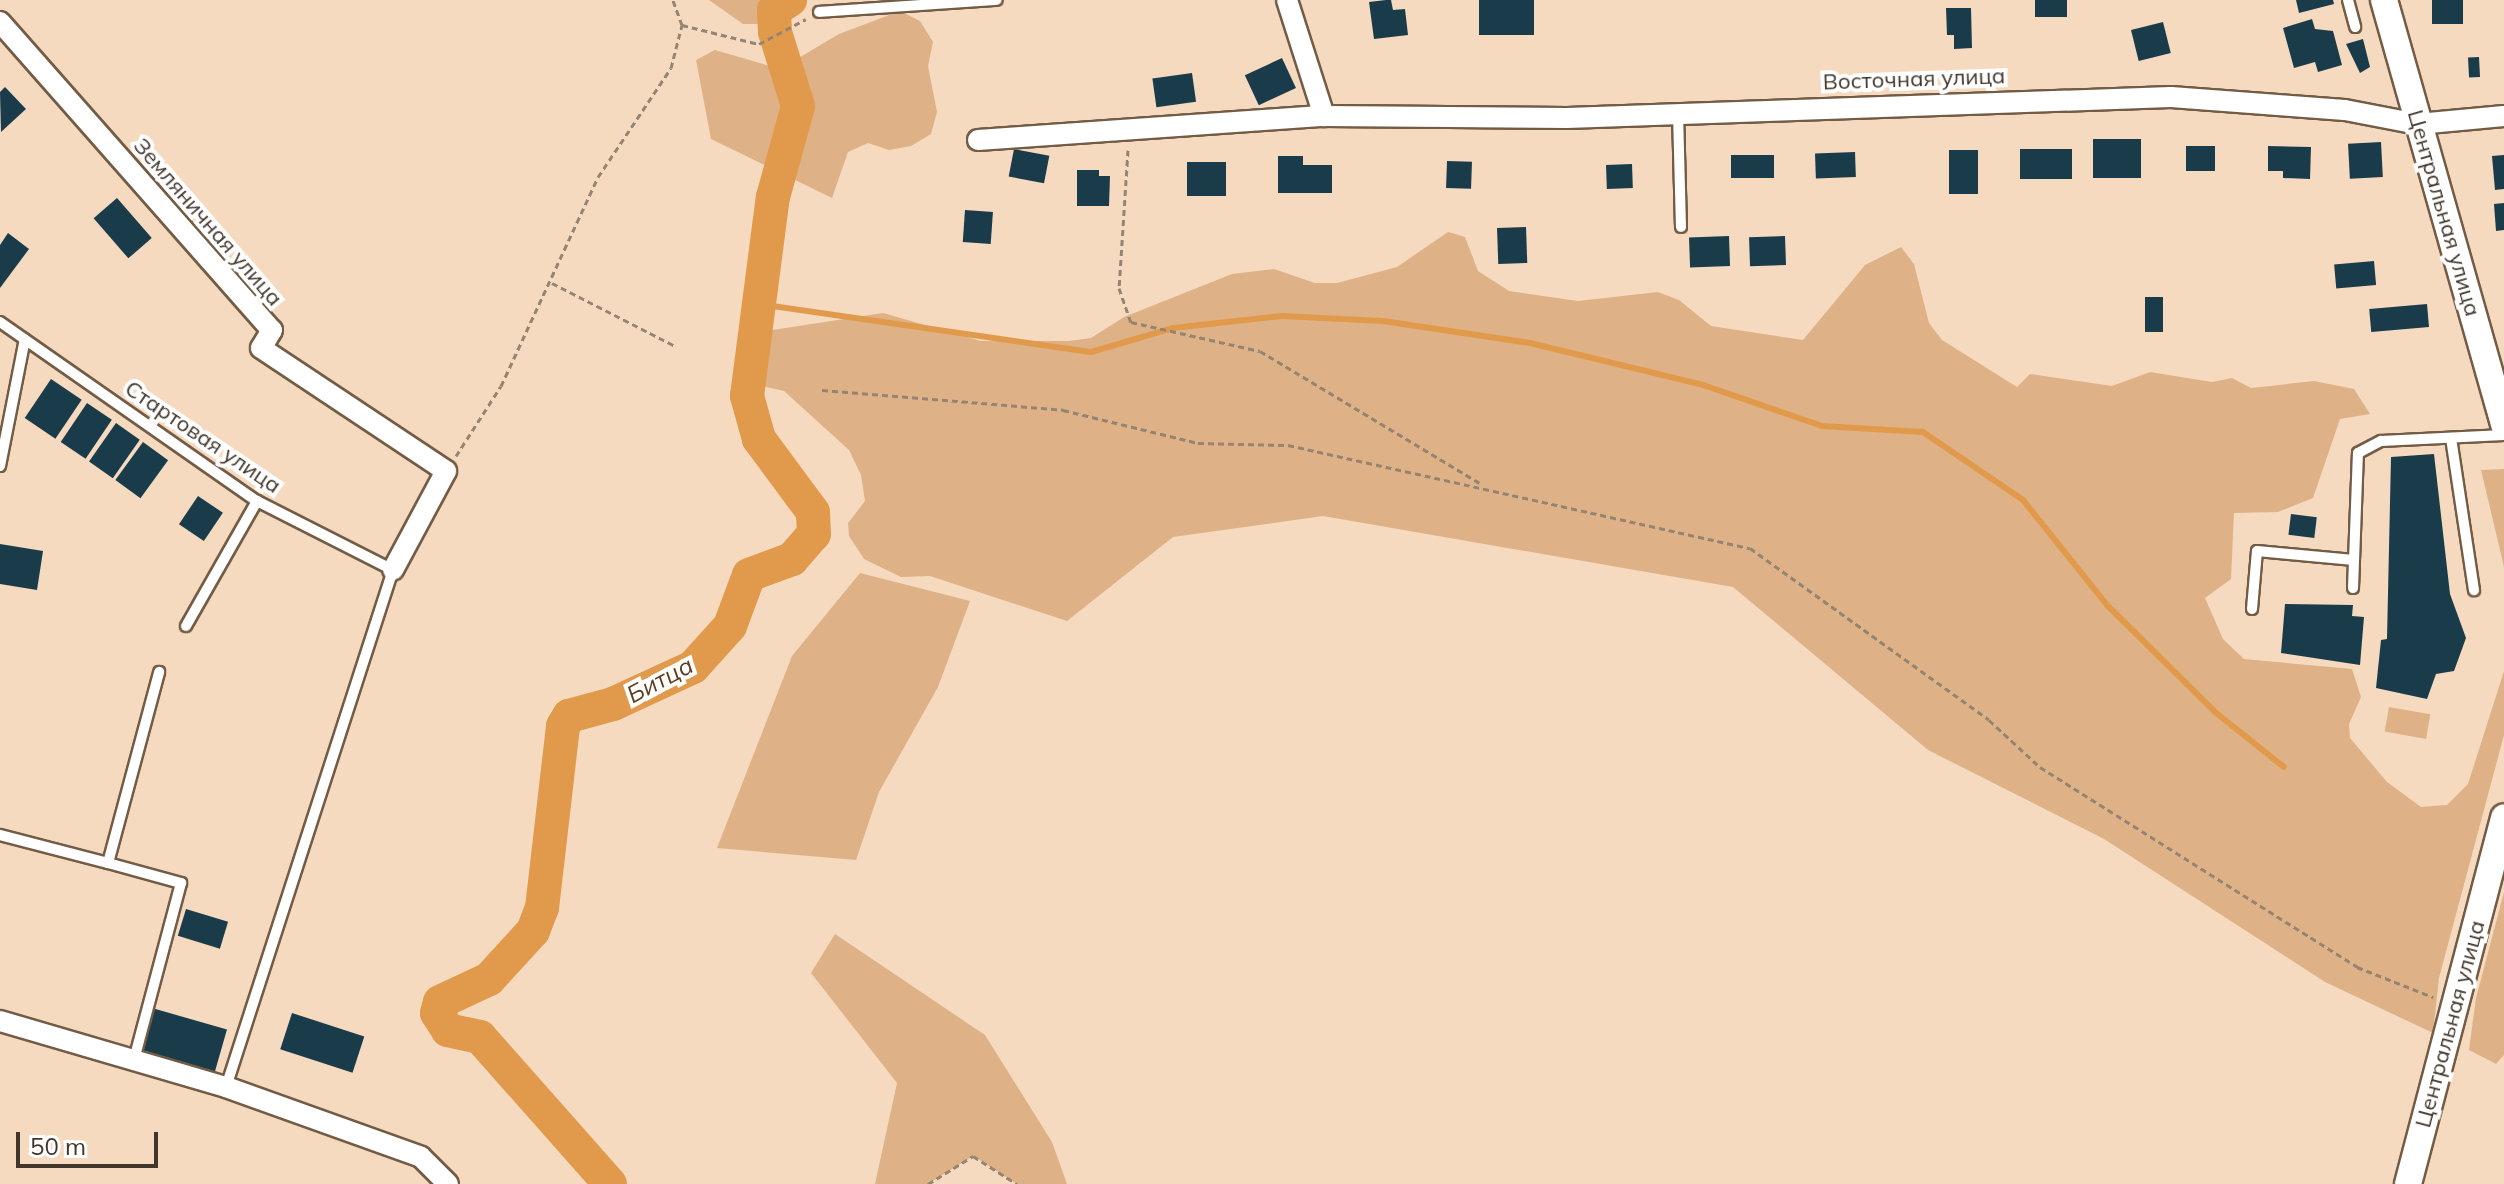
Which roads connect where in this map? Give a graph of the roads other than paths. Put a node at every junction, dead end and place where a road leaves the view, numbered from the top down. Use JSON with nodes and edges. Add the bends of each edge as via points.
{"nodes":[{"id":1,"x":997,"y":0,"type":"edge"},
{"id":2,"x":1287,"y":0,"type":"edge"},
{"id":3,"x":2348,"y":0,"type":"edge"},
{"id":4,"x":2384,"y":0,"type":"edge"},
{"id":5,"x":819,"y":12,"type":"road end"},
{"id":6,"x":0,"y":22,"type":"edge"},
{"id":7,"x":2355,"y":27,"type":"dead end"},
{"id":8,"x":1678,"y":113,"type":"junction"},
{"id":9,"x":1324,"y":116,"type":"junction"},
{"id":10,"x":2504,"y":116,"type":"edge"},
{"id":11,"x":2418,"y":124,"type":"junction"},
{"id":12,"x":978,"y":140,"type":"dead end"},
{"id":13,"x":1681,"y":227,"type":"dead end"},
{"id":14,"x":0,"y":322,"type":"edge"},
{"id":15,"x":25,"y":339,"type":"junction"},
{"id":16,"x":2500,"y":391,"type":"edge"},
{"id":17,"x":2504,"y":425,"type":"edge"},
{"id":18,"x":2504,"y":435,"type":"edge"},
{"id":19,"x":2451,"y":438,"type":"junction"},
{"id":20,"x":0,"y":466,"type":"edge"},
{"id":21,"x":257,"y":501,"type":"junction"},
{"id":22,"x":2354,"y":560,"type":"junction"},
{"id":23,"x":393,"y":570,"type":"junction"},
{"id":24,"x":2353,"y":588,"type":"dead end"},
{"id":25,"x":2474,"y":590,"type":"dead end"},
{"id":26,"x":2252,"y":609,"type":"dead end"},
{"id":27,"x":186,"y":626,"type":"dead end"},
{"id":28,"x":159,"y":672,"type":"dead end"},
{"id":29,"x":2504,"y":817,"type":"edge"},
{"id":30,"x":0,"y":835,"type":"edge"},
{"id":31,"x":108,"y":863,"type":"junction"},
{"id":32,"x":0,"y":1021,"type":"edge"},
{"id":33,"x":134,"y":1060,"type":"junction"},
{"id":34,"x":226,"y":1087,"type":"junction"},
{"id":35,"x":448,"y":1184,"type":"edge"},
{"id":36,"x":2408,"y":1184,"type":"edge"}],
"edges":[{"from":1,"to":5,"type":"lane"},
{"from":2,"to":9,"type":"street"},
{"from":3,"to":7,"type":"lane"},
{"from":4,"to":11,"type":"street","name":"Центральная улица"},
{"from":6,"to":23,"type":"street","name":"Земляничная улица","via":[[272,330],[261,348],[446,471]]},
{"from":8,"to":9,"type":"street","name":"Восточная улица","via":[[1567,118]]},
{"from":8,"to":11,"type":"street","name":"Восточная улица","via":[[2171,97],[2345,110]]},
{"from":8,"to":13,"type":"lane"},
{"from":9,"to":12,"type":"street","name":"Восточная улица"},
{"from":10,"to":11,"type":"street","name":"Восточная улица"},
{"from":11,"to":16,"type":"street","name":"Центральная улица"},
{"from":14,"to":15,"type":"lane","name":"Стартовая улица"},
{"from":15,"to":20,"type":"lane"},
{"from":15,"to":21,"type":"lane","name":"Стартовая улица"},
{"from":16,"to":17,"type":"street","name":"Центральная улица"},
{"from":18,"to":19,"type":"lane"},
{"from":19,"to":22,"type":"lane","via":[[2381,441],[2358,453]]},
{"from":19,"to":25,"type":"lane"},
{"from":21,"to":23,"type":"lane","name":"Стартовая улица"},
{"from":21,"to":27,"type":"lane"},
{"from":22,"to":24,"type":"lane"},
{"from":22,"to":26,"type":"lane","via":[[2257,551]]},
{"from":23,"to":34,"type":"lane"},
{"from":28,"to":31,"type":"lane"},
{"from":29,"to":36,"type":"street","name":"Центральная улица"},
{"from":30,"to":31,"type":"lane"},
{"from":31,"to":33,"type":"lane","via":[[181,883]]},
{"from":32,"to":33,"type":"street"},
{"from":33,"to":34,"type":"street"},
{"from":34,"to":35,"type":"street","via":[[421,1157]]}]}
